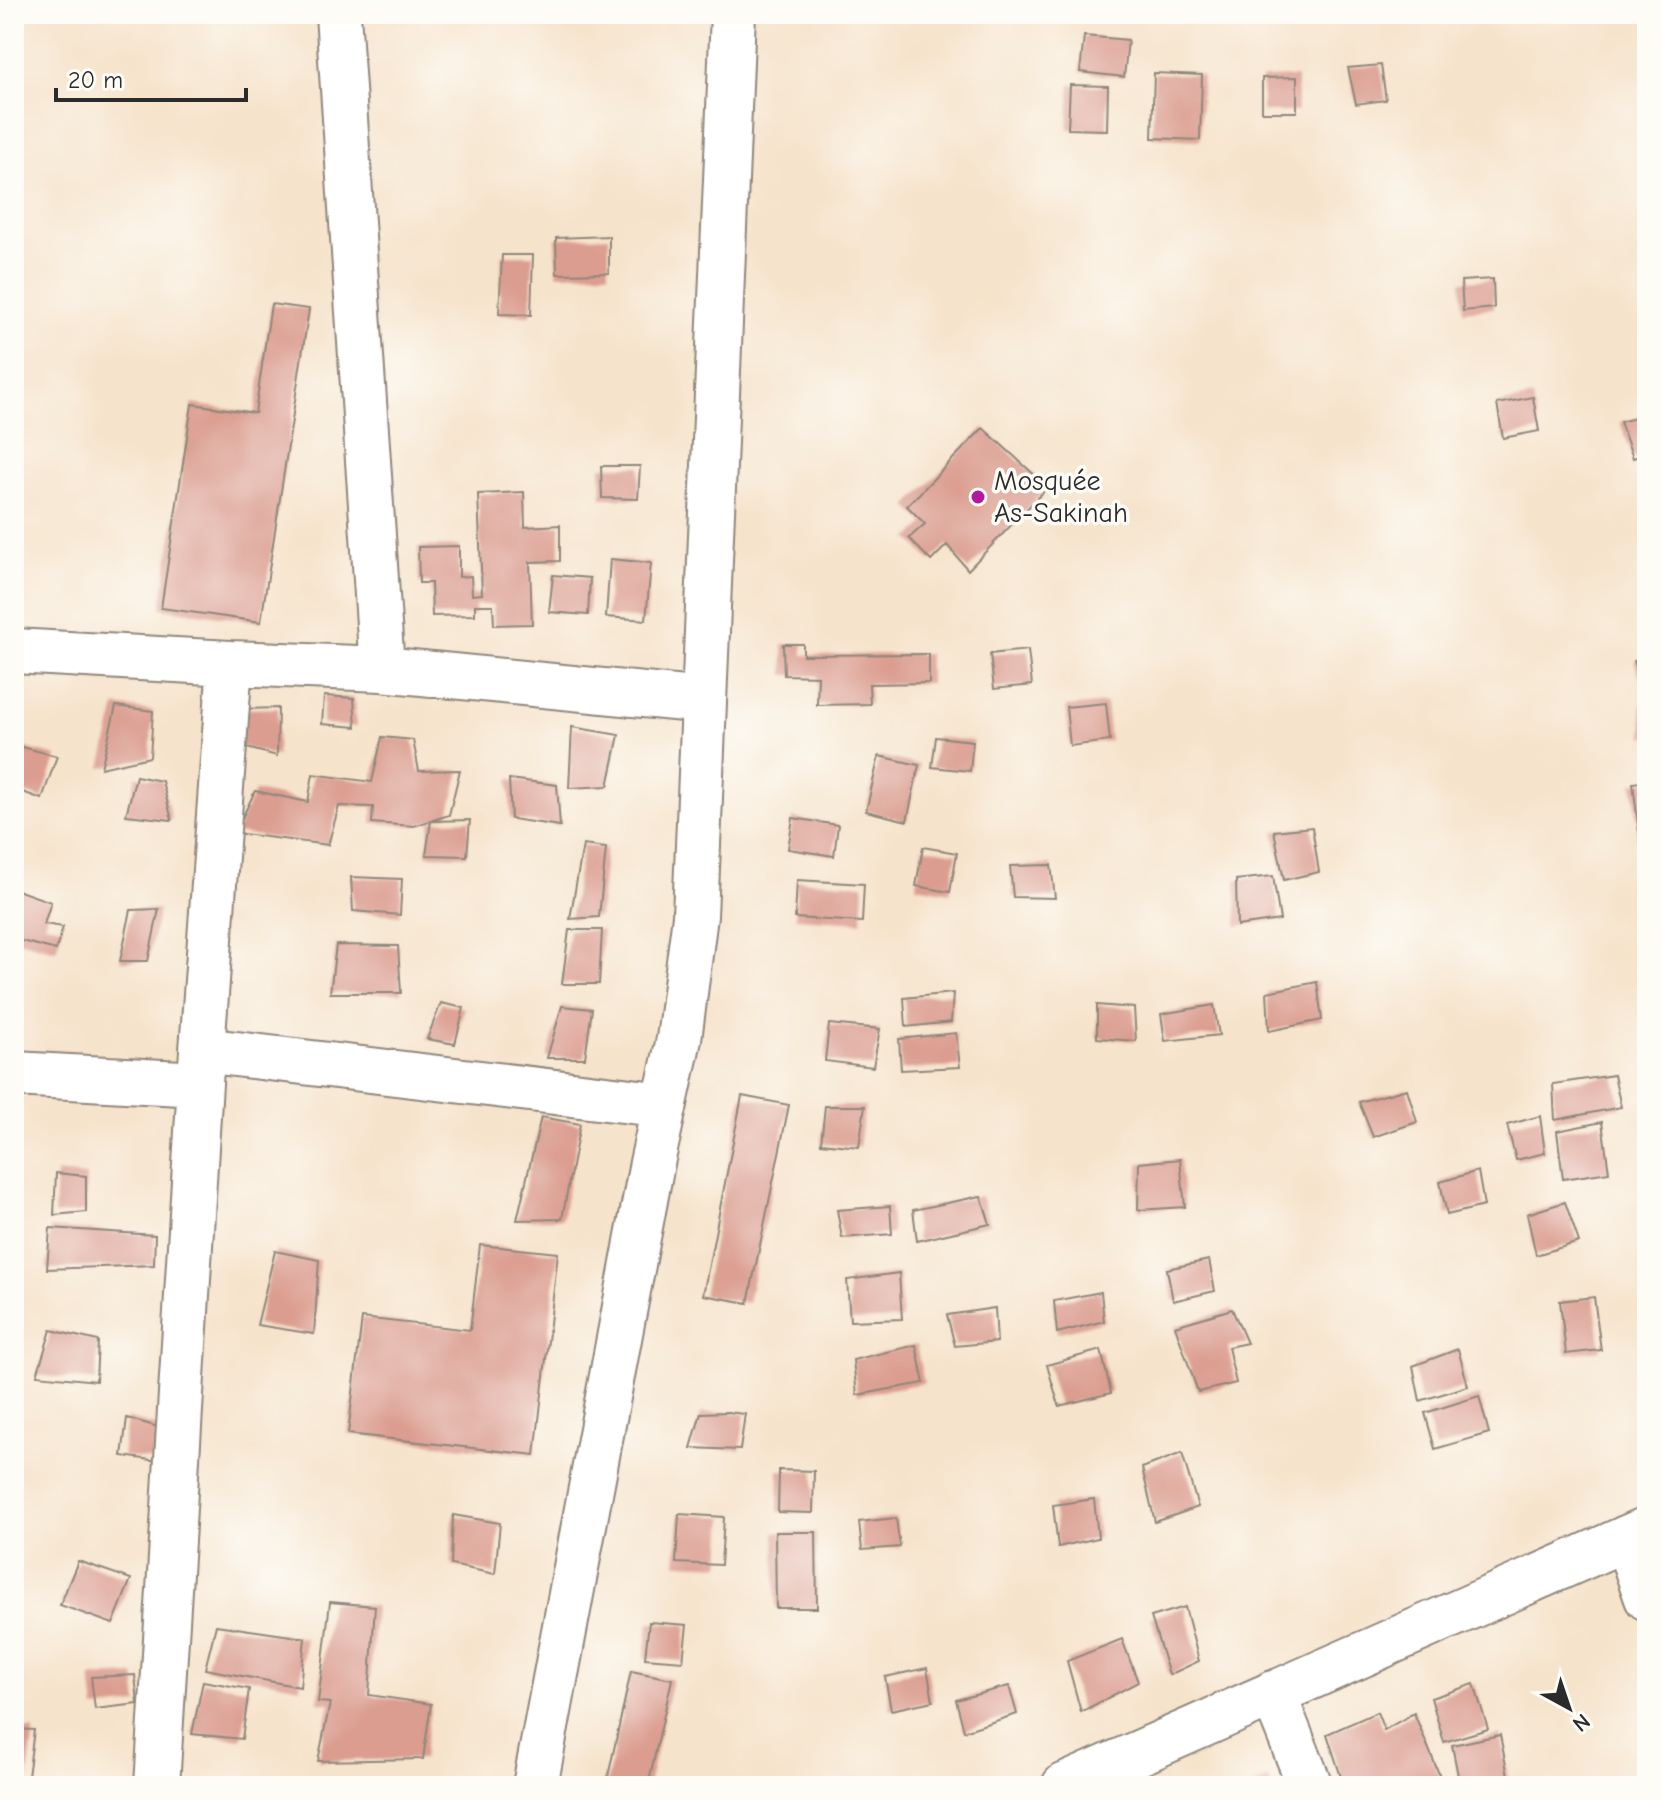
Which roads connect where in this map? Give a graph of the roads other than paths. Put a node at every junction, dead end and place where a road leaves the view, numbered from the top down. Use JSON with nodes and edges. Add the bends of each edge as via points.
{"nodes":[{"id":1,"x":338,"y":14,"type":"edge"},
{"id":2,"x":733,"y":14,"type":"edge"},
{"id":3,"x":14,"y":651,"type":"edge"},
{"id":4,"x":230,"y":663,"type":"junction"},
{"id":5,"x":382,"y":669,"type":"junction"},
{"id":6,"x":704,"y":701,"type":"junction"},
{"id":7,"x":201,"y":1067,"type":"junction"},
{"id":8,"x":14,"y":1074,"type":"edge"},
{"id":9,"x":665,"y":1105,"type":"junction"},
{"id":10,"x":1637,"y":1533,"type":"edge"},
{"id":11,"x":1647,"y":1598,"type":"edge"},
{"id":12,"x":1273,"y":1693,"type":"junction"},
{"id":13,"x":157,"y":1786,"type":"edge"},
{"id":14,"x":535,"y":1786,"type":"edge"},
{"id":15,"x":1064,"y":1786,"type":"edge"},
{"id":16,"x":1310,"y":1786,"type":"edge"}],
"edges":[{"from":1,"to":5,"type":"street"},
{"from":2,"to":6,"type":"street"},
{"from":3,"to":4,"type":"street"},
{"from":4,"to":5,"type":"street"},
{"from":4,"to":7,"type":"street"},
{"from":5,"to":6,"type":"street"},
{"from":6,"to":9,"type":"street","via":[[695,916]]},
{"from":7,"to":8,"type":"street"},
{"from":7,"to":9,"type":"street"},
{"from":7,"to":13,"type":"street"},
{"from":9,"to":14,"type":"street"},
{"from":10,"to":11,"type":"street"},
{"from":10,"to":12,"type":"street"},
{"from":12,"to":15,"type":"street"},
{"from":12,"to":16,"type":"street"}]}
